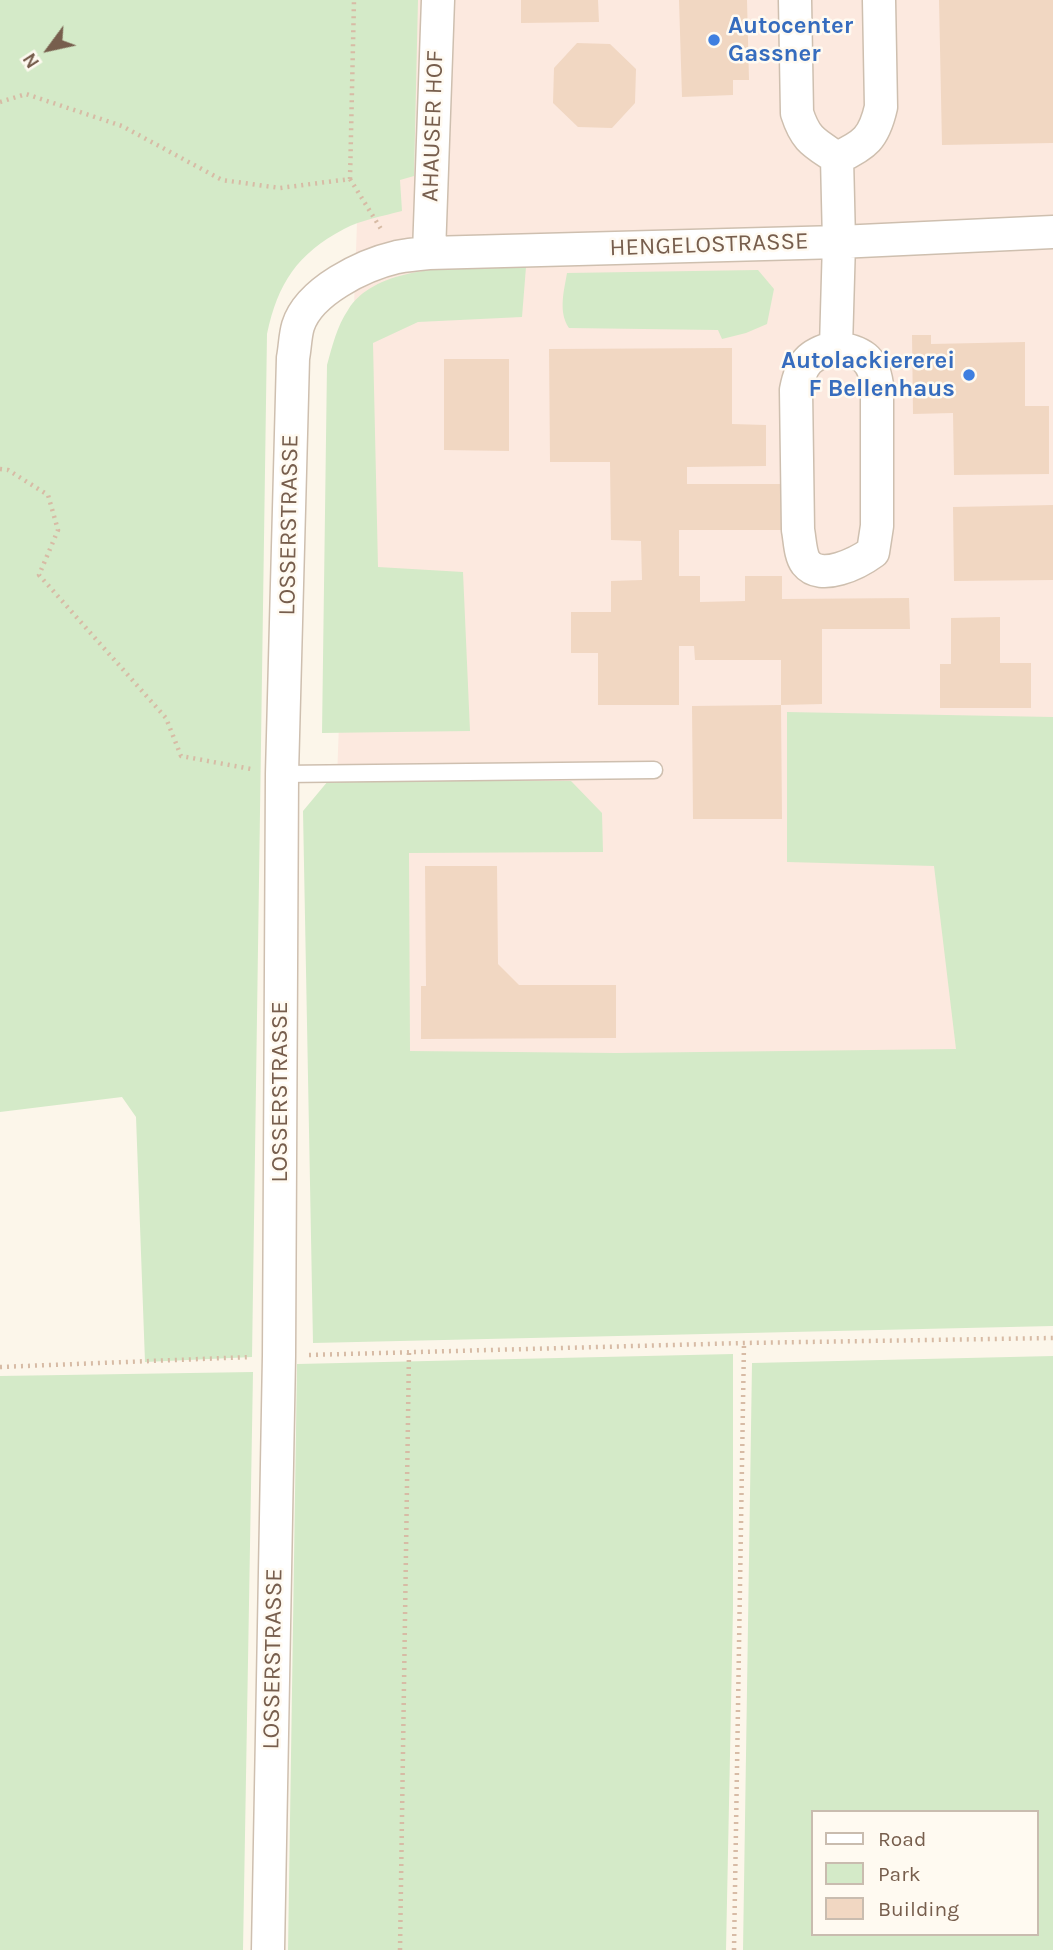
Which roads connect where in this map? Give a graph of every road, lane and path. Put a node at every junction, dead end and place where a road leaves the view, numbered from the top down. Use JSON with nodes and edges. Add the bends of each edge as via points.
{"nodes":[{"id":1,"x":354,"y":0,"type":"edge"},
{"id":2,"x":438,"y":0,"type":"edge"},
{"id":3,"x":795,"y":0,"type":"edge"},
{"id":4,"x":879,"y":0,"type":"edge"},
{"id":5,"x":0,"y":102,"type":"edge"},
{"id":6,"x":837,"y":158,"type":"junction"},
{"id":7,"x":350,"y":179,"type":"junction"},
{"id":8,"x":1053,"y":232,"type":"edge"},
{"id":9,"x":839,"y":242,"type":"junction"},
{"id":10,"x":429,"y":253,"type":"junction"},
{"id":11,"x":397,"y":257,"type":"junction"},
{"id":12,"x":366,"y":268,"type":"joint"},
{"id":13,"x":836,"y":347,"type":"junction"},
{"id":14,"x":0,"y":468,"type":"edge"},
{"id":15,"x":654,"y":770,"type":"dead end"},
{"id":16,"x":282,"y":774,"type":"junction"},
{"id":17,"x":1053,"y":1338,"type":"edge"},
{"id":18,"x":744,"y":1343,"type":"junction"},
{"id":19,"x":409,"y":1352,"type":"junction"},
{"id":20,"x":279,"y":1356,"type":"junction"},
{"id":21,"x":0,"y":1367,"type":"edge"},
{"id":22,"x":268,"y":1950,"type":"edge"},
{"id":23,"x":400,"y":1950,"type":"edge"},
{"id":24,"x":734,"y":1950,"type":"edge"}],
"edges":[{"from":1,"to":7,"type":"path"},
{"from":2,"to":10,"type":"street","name":"AHAUSER HOF"},
{"from":3,"to":6,"type":"street","via":[[797,113],[811,142]]},
{"from":4,"to":6,"type":"street","via":[[881,107],[877,123],[869,140]]},
{"from":5,"to":7,"type":"path","via":[[26,94],[122,127],[222,180],[280,188]]},
{"from":6,"to":9,"type":"street"},
{"from":7,"to":11,"type":"path"},
{"from":8,"to":9,"type":"street","name":"HENGELOSTRASSE"},
{"from":9,"to":10,"type":"street","name":"HENGELOSTRASSE"},
{"from":9,"to":13,"type":"street"},
{"from":10,"to":11,"type":"street","name":"HENGELOSTRASSE"},
{"from":11,"to":12,"type":"street","name":"HENGELOSTRASSE"},
{"from":12,"to":16,"type":"street","name":"LOSSERSTRASSE","via":[[337,282],[312,303],[298,324],[293,358]]},
{"from":13,"to":13,"type":"street","via":[[806,362],[796,390],[798,530],[807,564],[819,571],[841,569],[873,552],[877,526],[875,368],[856,352]]},
{"from":14,"to":16,"type":"path","via":[[48,495],[58,530],[40,575],[166,718],[181,757]]},
{"from":15,"to":16,"type":"lane"},
{"from":16,"to":20,"type":"street","name":"LOSSERSTRASSE"},
{"from":17,"to":18,"type":"path"},
{"from":18,"to":19,"type":"path"},
{"from":18,"to":24,"type":"path"},
{"from":19,"to":20,"type":"path"},
{"from":19,"to":23,"type":"path"},
{"from":20,"to":21,"type":"path"},
{"from":20,"to":22,"type":"street","name":"LOSSERSTRASSE"}]}
